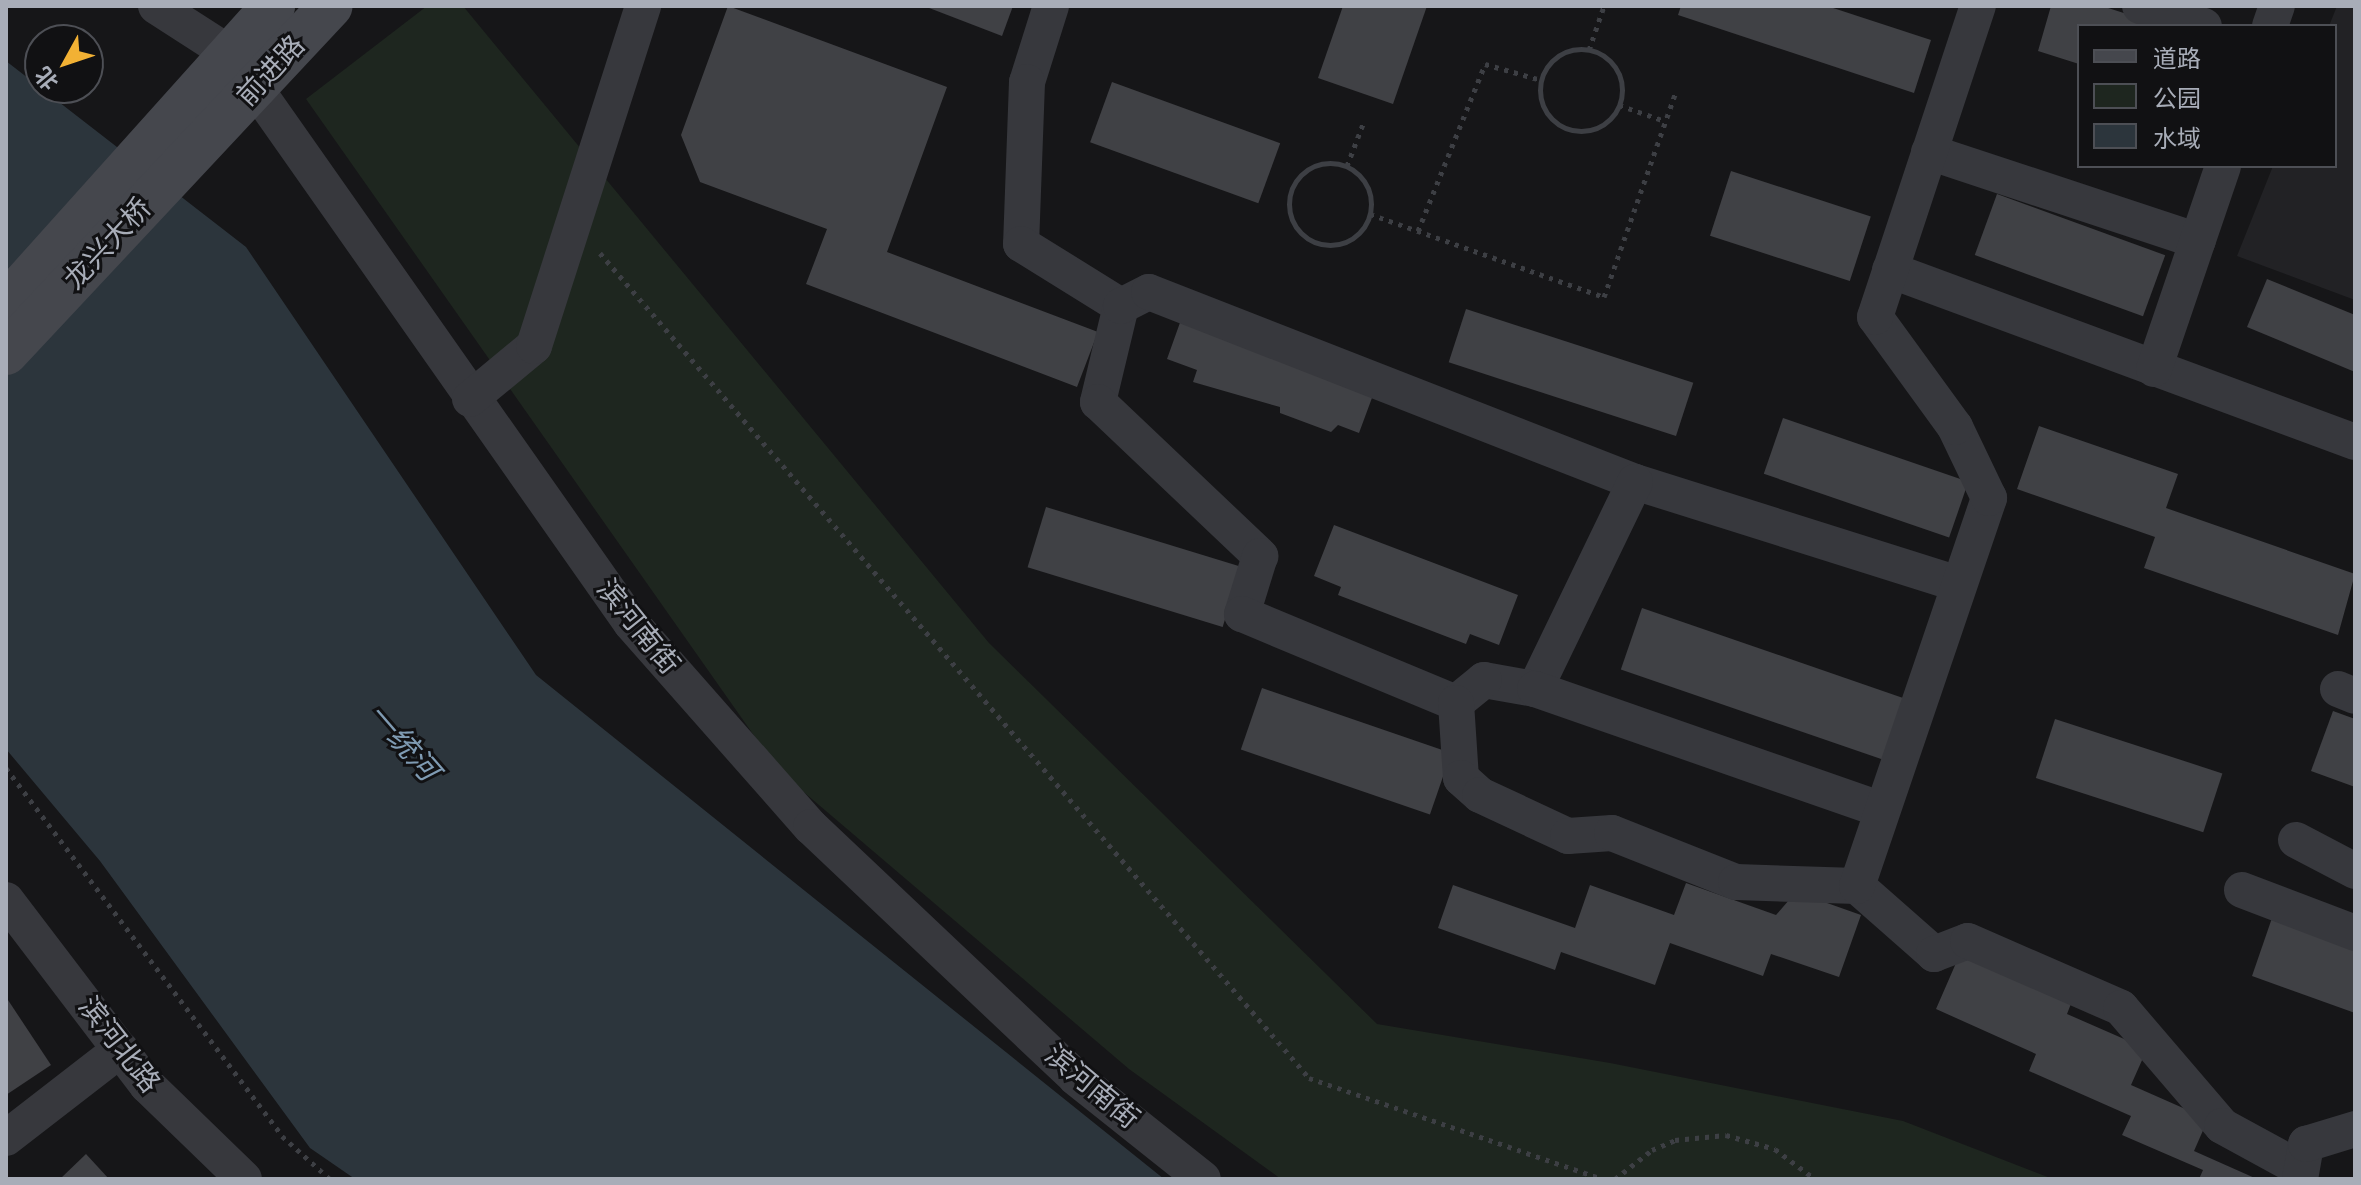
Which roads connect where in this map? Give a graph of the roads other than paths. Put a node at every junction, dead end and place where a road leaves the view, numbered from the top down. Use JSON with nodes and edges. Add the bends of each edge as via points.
{"nodes":[{"id":1,"x":156,"y":6,"type":"edge"},
{"id":2,"x":273,"y":6,"type":"edge"},
{"id":3,"x":331,"y":6,"type":"edge"},
{"id":4,"x":643,"y":6,"type":"edge"},
{"id":5,"x":1051,"y":6,"type":"edge"},
{"id":6,"x":1978,"y":6,"type":"edge"},
{"id":7,"x":2140,"y":6,"type":"edge"},
{"id":8,"x":2198,"y":24,"type":"edge"},
{"id":9,"x":245,"y":71,"type":"junction"},
{"id":10,"x":190,"y":129,"type":"junction"},
{"id":11,"x":1929,"y":152,"type":"junction"},
{"id":12,"x":2222,"y":168,"type":"edge"},
{"id":13,"x":2198,"y":241,"type":"junction"},
{"id":14,"x":1890,"y":270,"type":"junction"},
{"id":15,"x":6,"y":304,"type":"edge"},
{"id":16,"x":1121,"y":306,"type":"junction"},
{"id":17,"x":6,"y":353,"type":"edge"},
{"id":18,"x":2154,"y":369,"type":"junction"},
{"id":19,"x":470,"y":399,"type":"junction"},
{"id":20,"x":2355,"y":442,"type":"edge"},
{"id":21,"x":1635,"y":482,"type":"junction"},
{"id":22,"x":1956,"y":583,"type":"junction"},
{"id":23,"x":1535,"y":689,"type":"junction"},
{"id":24,"x":1456,"y":703,"type":"junction"},
{"id":25,"x":1882,"y":810,"type":"junction"},
{"id":26,"x":2296,"y":840,"type":"dead end"},
{"id":27,"x":2355,"y":871,"type":"edge"},
{"id":28,"x":1857,"y":886,"type":"junction"},
{"id":29,"x":2242,"y":890,"type":"dead end"},
{"id":30,"x":6,"y":900,"type":"edge"},
{"id":31,"x":2355,"y":933,"type":"edge"},
{"id":32,"x":121,"y":1049,"type":"junction"},
{"id":33,"x":2355,"y":1129,"type":"edge"},
{"id":34,"x":6,"y":1138,"type":"edge"},
{"id":35,"x":2300,"y":1174,"type":"edge"},
{"id":36,"x":244,"y":1179,"type":"edge"},
{"id":37,"x":1203,"y":1179,"type":"edge"}],
"edges":[{"from":1,"to":9,"type":"street","name":"滨河南街"},
{"from":2,"to":9,"type":"street","name":"前进路"},
{"from":3,"to":9,"type":"street","name":"前进路"},
{"from":4,"to":19,"type":"street","via":[[534,346]]},
{"from":5,"to":16,"type":"street","via":[[1027,82],[1021,244]]},
{"from":6,"to":11,"type":"street"},
{"from":7,"to":8,"type":"street"},
{"from":9,"to":10,"type":"street","name":"前进路"},
{"from":9,"to":19,"type":"street","name":"滨河南街"},
{"from":10,"to":15,"type":"street","name":"龙兴大桥"},
{"from":10,"to":17,"type":"street","name":"龙兴大桥"},
{"from":11,"to":13,"type":"street"},
{"from":11,"to":14,"type":"street"},
{"from":12,"to":13,"type":"street"},
{"from":13,"to":18,"type":"street"},
{"from":14,"to":18,"type":"street"},
{"from":14,"to":22,"type":"street","via":[[1875,317],[1955,427],[1989,498]]},
{"from":16,"to":21,"type":"street","via":[[1149,292]]},
{"from":16,"to":24,"type":"street","via":[[1098,402],[1260,556],[1242,614]]},
{"from":18,"to":20,"type":"street"},
{"from":19,"to":37,"type":"street","name":"滨河南街","via":[[631,623],[811,827],[1076,1078]]},
{"from":21,"to":22,"type":"street"},
{"from":21,"to":23,"type":"street"},
{"from":22,"to":25,"type":"street"},
{"from":23,"to":24,"type":"street","via":[[1484,680]]},
{"from":23,"to":25,"type":"street"},
{"from":24,"to":28,"type":"street","via":[[1461,778],[1480,795],[1568,836],[1612,833],[1736,882]]},
{"from":25,"to":28,"type":"street"},
{"from":26,"to":27,"type":"street"},
{"from":28,"to":35,"type":"street","via":[[1934,954],[1968,941],[2121,1008],[2222,1126]]},
{"from":29,"to":31,"type":"street"},
{"from":30,"to":32,"type":"street","name":"滨河北路"},
{"from":32,"to":34,"type":"street"},
{"from":32,"to":36,"type":"street","name":"滨河北路","via":[[147,1085]]},
{"from":33,"to":35,"type":"street","via":[[2306,1144]]}]}
